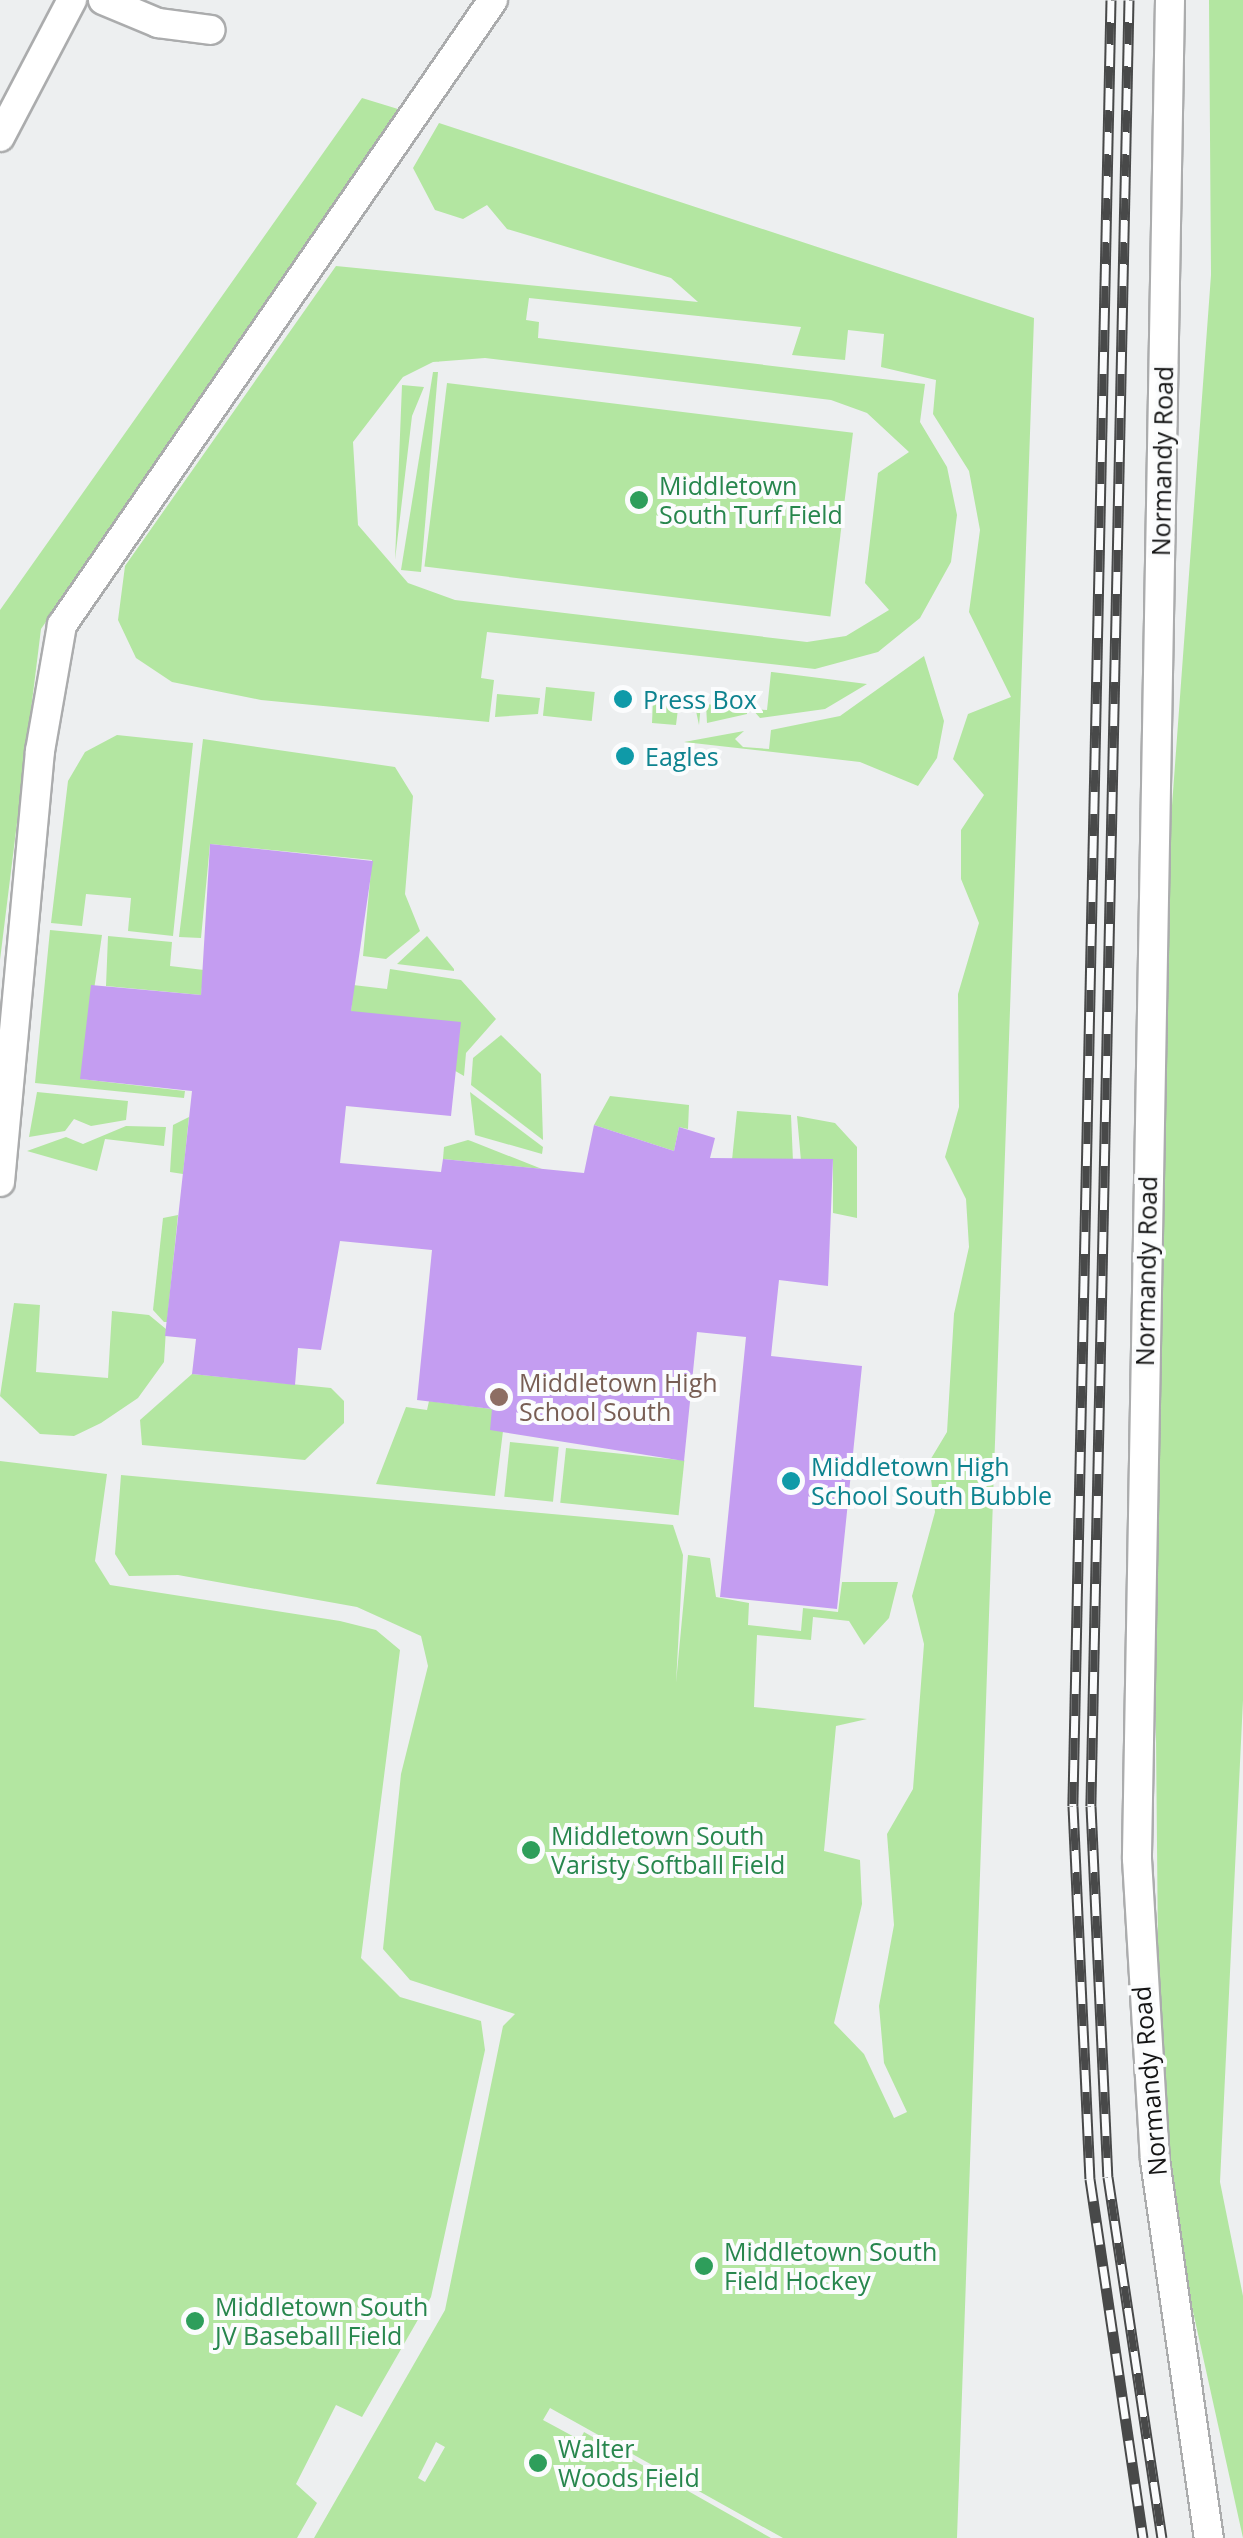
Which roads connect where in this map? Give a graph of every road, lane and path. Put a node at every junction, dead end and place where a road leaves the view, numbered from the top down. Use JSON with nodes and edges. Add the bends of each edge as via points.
{"nodes":[{"id":1,"x":72,"y":0,"type":"edge"},
{"id":2,"x":103,"y":0,"type":"edge"},
{"id":3,"x":493,"y":0,"type":"edge"},
{"id":4,"x":1170,"y":0,"type":"edge"},
{"id":5,"x":211,"y":30,"type":"dead end"},
{"id":6,"x":0,"y":136,"type":"edge"},
{"id":7,"x":23,"y":924,"type":"junction"},
{"id":8,"x":0,"y":989,"type":"edge"},
{"id":9,"x":0,"y":1182,"type":"edge"},
{"id":10,"x":1209,"y":2538,"type":"edge"}],
"edges":[{"from":1,"to":6,"type":"street"},
{"from":2,"to":5,"type":"street","via":[[158,23]]},
{"from":3,"to":7,"type":"street","via":[[62,624]]},
{"from":4,"to":10,"type":"street","name":"Normandy Road","via":[[1137,1859],[1154,2160]]},
{"from":7,"to":8,"type":"street"},
{"from":7,"to":9,"type":"street"}]}
